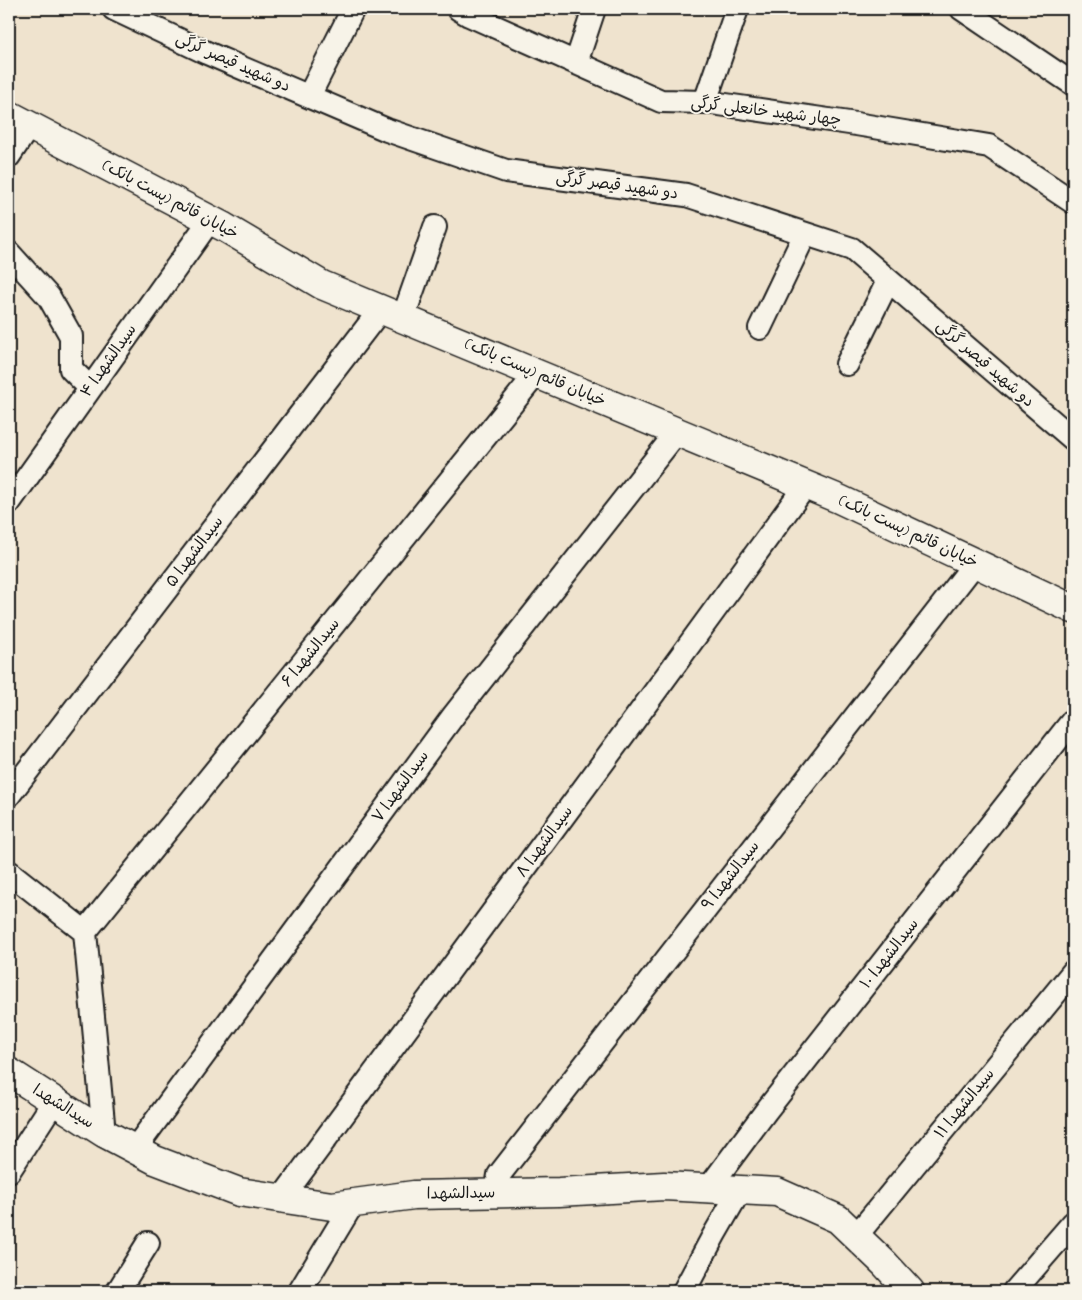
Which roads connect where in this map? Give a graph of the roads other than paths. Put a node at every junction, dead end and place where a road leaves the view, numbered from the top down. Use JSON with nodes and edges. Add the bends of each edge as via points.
{"nodes":[{"id":1,"x":114,"y":9,"type":"edge"},
{"id":2,"x":353,"y":9,"type":"edge"},
{"id":3,"x":459,"y":9,"type":"edge"},
{"id":4,"x":594,"y":9,"type":"edge"},
{"id":5,"x":737,"y":9,"type":"edge"},
{"id":6,"x":962,"y":9,"type":"edge"},
{"id":7,"x":576,"y":62,"type":"junction"},
{"id":8,"x":1073,"y":84,"type":"edge"},
{"id":9,"x":309,"y":96,"type":"junction"},
{"id":10,"x":705,"y":102,"type":"junction"},
{"id":11,"x":19,"y":121,"type":"edge"},
{"id":12,"x":9,"y":156,"type":"edge"},
{"id":13,"x":1073,"y":202,"type":"edge"},
{"id":14,"x":210,"y":220,"type":"junction"},
{"id":15,"x":435,"y":227,"type":"dead end"},
{"id":16,"x":805,"y":234,"type":"junction"},
{"id":17,"x":9,"y":253,"type":"edge"},
{"id":18,"x":888,"y":281,"type":"junction"},
{"id":19,"x":392,"y":314,"type":"junction"},
{"id":20,"x":760,"y":328,"type":"dead end"},
{"id":21,"x":847,"y":364,"type":"dead end"},
{"id":22,"x":536,"y":374,"type":"junction"},
{"id":23,"x":90,"y":388,"type":"junction"},
{"id":24,"x":677,"y":432,"type":"junction"},
{"id":25,"x":1073,"y":439,"type":"edge"},
{"id":26,"x":806,"y":486,"type":"junction"},
{"id":27,"x":9,"y":503,"type":"edge"},
{"id":28,"x":975,"y":563,"type":"junction"},
{"id":29,"x":1073,"y":609,"type":"edge"},
{"id":30,"x":1073,"y":720,"type":"edge"},
{"id":31,"x":9,"y":795,"type":"edge"},
{"id":32,"x":9,"y":872,"type":"edge"},
{"id":33,"x":86,"y":932,"type":"junction"},
{"id":34,"x":1073,"y":972,"type":"edge"},
{"id":35,"x":9,"y":1072,"type":"edge"},
{"id":36,"x":54,"y":1101,"type":"junction"},
{"id":37,"x":104,"y":1133,"type":"junction"},
{"id":38,"x":135,"y":1149,"type":"junction"},
{"id":39,"x":9,"y":1171,"type":"edge"},
{"id":40,"x":708,"y":1188,"type":"junction"},
{"id":41,"x":740,"y":1190,"type":"junction"},
{"id":42,"x":496,"y":1193,"type":"junction"},
{"id":43,"x":282,"y":1198,"type":"junction"},
{"id":44,"x":353,"y":1203,"type":"junction"},
{"id":45,"x":1073,"y":1223,"type":"edge"},
{"id":46,"x":856,"y":1236,"type":"junction"},
{"id":47,"x":148,"y":1243,"type":"dead end"},
{"id":48,"x":118,"y":1291,"type":"edge"},
{"id":49,"x":300,"y":1291,"type":"edge"},
{"id":50,"x":684,"y":1291,"type":"edge"},
{"id":51,"x":910,"y":1291,"type":"edge"},
{"id":52,"x":1014,"y":1291,"type":"edge"}],
"edges":[{"from":1,"to":9,"type":"street","name":"دو شهید قیصر گرگی"},
{"from":2,"to":9,"type":"street"},
{"from":3,"to":7,"type":"street","name":"چهار شهید خانعلی گرگی"},
{"from":4,"to":7,"type":"street"},
{"from":5,"to":10,"type":"street"},
{"from":6,"to":8,"type":"street"},
{"from":7,"to":10,"type":"street","name":"چهار شهید خانعلی گرگی","via":[[661,101]]},
{"from":9,"to":16,"type":"street","name":"دو شهید قیصر گرگی","via":[[387,130],[506,171],[686,195]]},
{"from":10,"to":13,"type":"street","name":"چهار شهید خانعلی گرگی","via":[[989,146]]},
{"from":11,"to":12,"type":"street"},
{"from":11,"to":14,"type":"street","name":"خیابان قائم (پست بانک)"},
{"from":14,"to":19,"type":"street","name":"خیابان قائم (پست بانک)","via":[[322,285]]},
{"from":14,"to":23,"type":"street","name":"سیدالشهدا ۴"},
{"from":15,"to":19,"type":"street","name":"سیدالشهدا ۵"},
{"from":16,"to":18,"type":"street","name":"دو شهید قیصر گرگی","via":[[852,249]]},
{"from":16,"to":20,"type":"street"},
{"from":17,"to":23,"type":"street","via":[[49,297],[71,336],[71,369]]},
{"from":18,"to":21,"type":"street"},
{"from":18,"to":25,"type":"street","name":"دو شهید قیصر گرگی"},
{"from":19,"to":22,"type":"street","name":"خیابان قائم (پست بانک)"},
{"from":19,"to":31,"type":"street","name":"سیدالشهدا ۵"},
{"from":22,"to":24,"type":"street","name":"خیابان قائم (پست بانک)"},
{"from":22,"to":33,"type":"street","name":"سیدالشهدا ۶"},
{"from":23,"to":27,"type":"street","name":"سیدالشهدا ۴"},
{"from":24,"to":26,"type":"street","name":"خیابان قائم (پست بانک)"},
{"from":24,"to":38,"type":"street","name":"سیدالشهدا ۷","via":[[454,715]]},
{"from":26,"to":28,"type":"street","name":"خیابان قائم (پست بانک)"},
{"from":26,"to":43,"type":"street","name":"سیدالشهدا ۸"},
{"from":28,"to":29,"type":"street","name":"خیابان قائم (پست بانک)"},
{"from":28,"to":42,"type":"street","name":"سیدالشهدا ۹","via":[[498,1175]]},
{"from":30,"to":40,"type":"street","name":"سیدالشهدا ۱۰"},
{"from":32,"to":33,"type":"street"},
{"from":33,"to":37,"type":"street"},
{"from":34,"to":46,"type":"street","name":"سیدالشهدا ۱۱"},
{"from":35,"to":36,"type":"street","name":"سیدالشهدا"},
{"from":36,"to":37,"type":"street","name":"سیدالشهدا"},
{"from":36,"to":39,"type":"street"},
{"from":37,"to":38,"type":"street","name":"سیدالشهدا"},
{"from":38,"to":43,"type":"street","name":"سیدالشهدا","via":[[155,1160],[239,1192]]},
{"from":40,"to":41,"type":"street","name":"سیدالشهدا"},
{"from":40,"to":42,"type":"street","name":"سیدالشهدا","via":[[664,1186]]},
{"from":41,"to":46,"type":"street","name":"سیدالشهدا","via":[[777,1192],[838,1219]]},
{"from":41,"to":50,"type":"street"},
{"from":42,"to":44,"type":"street","name":"سیدالشهدا","via":[[414,1195]]},
{"from":43,"to":44,"type":"street","name":"سیدالشهدا","via":[[332,1206]]},
{"from":44,"to":49,"type":"street"},
{"from":45,"to":52,"type":"street"},
{"from":46,"to":51,"type":"street","name":"سیدالشهدا"},
{"from":47,"to":48,"type":"street"}]}
